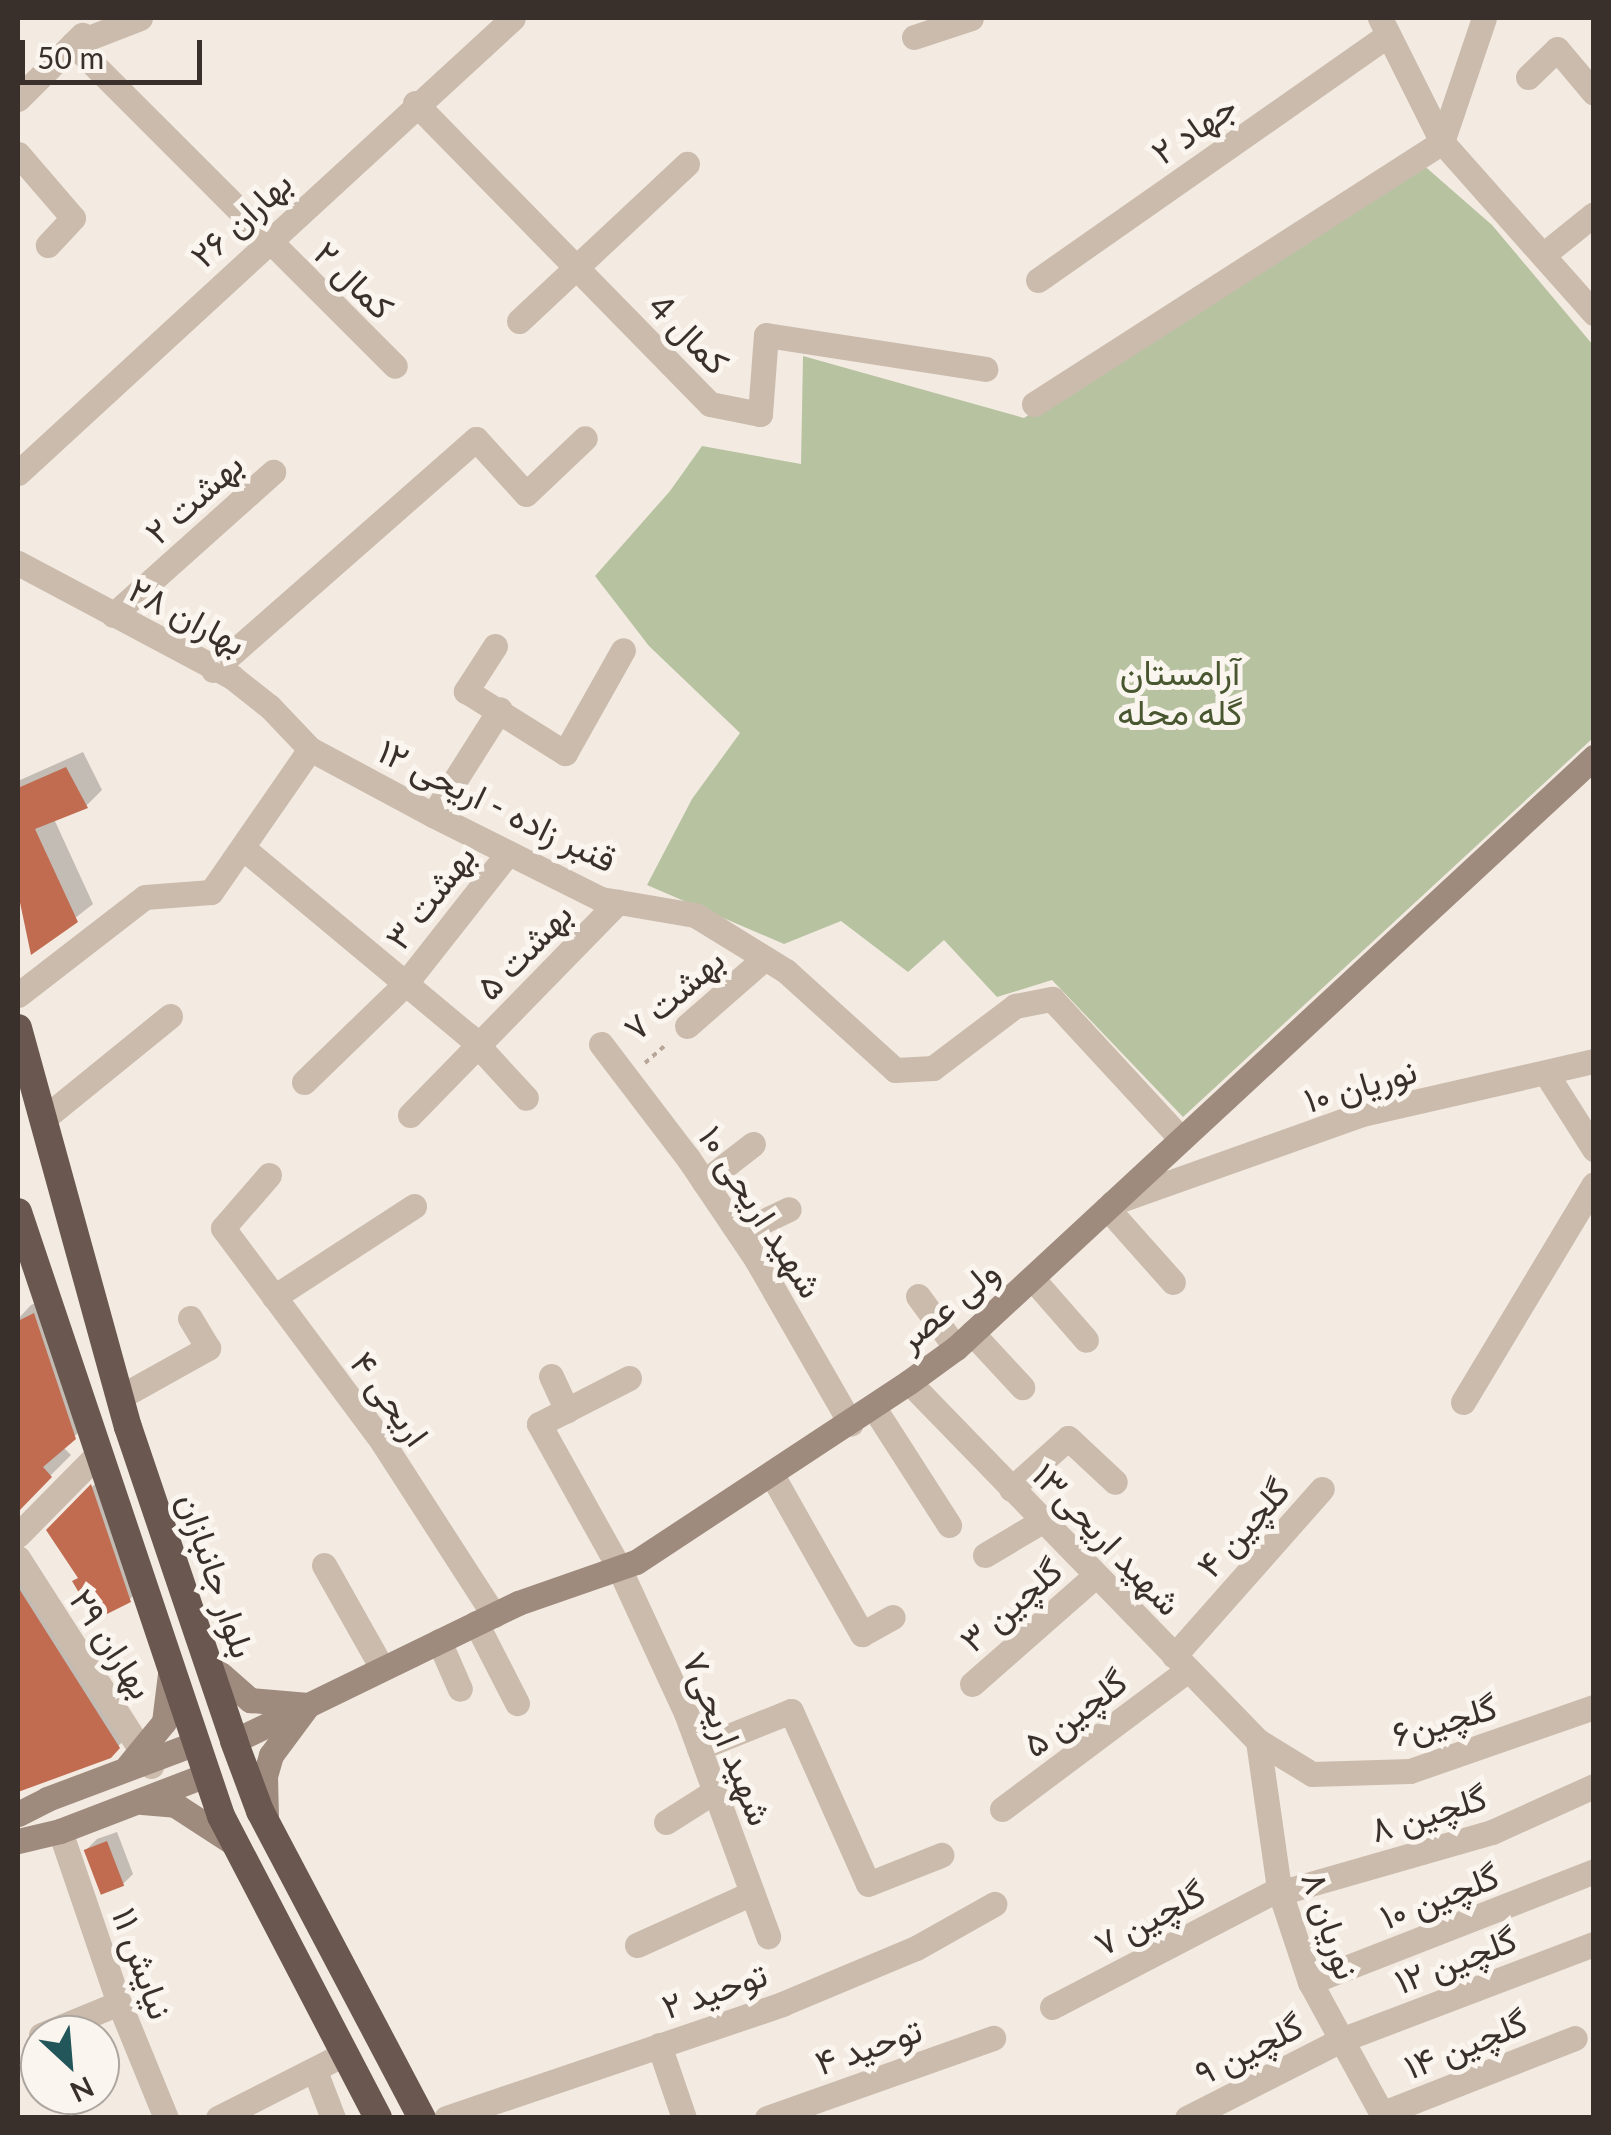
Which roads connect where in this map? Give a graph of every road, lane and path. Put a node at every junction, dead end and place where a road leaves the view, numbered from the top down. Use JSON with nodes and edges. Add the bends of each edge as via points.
{"nodes":[{"id":1,"x":100,"y":18,"type":"edge"},
{"id":2,"x":140,"y":18,"type":"edge"},
{"id":3,"x":513,"y":18,"type":"edge"},
{"id":4,"x":971,"y":18,"type":"edge"},
{"id":5,"x":1484,"y":18,"type":"edge"},
{"id":6,"x":1384,"y":26,"type":"edge"},
{"id":7,"x":914,"y":37,"type":"dead end"},
{"id":8,"x":72,"y":44,"type":"junction"},
{"id":9,"x":1528,"y":77,"type":"dead end"},
{"id":10,"x":1593,"y":91,"type":"edge"},
{"id":11,"x":18,"y":99,"type":"edge"},
{"id":12,"x":415,"y":103,"type":"junction"},
{"id":13,"x":1442,"y":142,"type":"junction"},
{"id":14,"x":18,"y":154,"type":"edge"},
{"id":15,"x":687,"y":164,"type":"dead end"},
{"id":16,"x":1594,"y":214,"type":"edge"},
{"id":17,"x":266,"y":242,"type":"junction"},
{"id":18,"x":48,"y":245,"type":"dead end"},
{"id":19,"x":1544,"y":255,"type":"junction"},
{"id":20,"x":578,"y":270,"type":"junction"},
{"id":21,"x":1038,"y":280,"type":"dead end"},
{"id":22,"x":1594,"y":312,"type":"edge"},
{"id":23,"x":519,"y":321,"type":"dead end"},
{"id":24,"x":395,"y":366,"type":"dead end"},
{"id":25,"x":985,"y":369,"type":"dead end"},
{"id":26,"x":1034,"y":404,"type":"dead end"},
{"id":27,"x":584,"y":438,"type":"dead end"},
{"id":28,"x":274,"y":472,"type":"dead end"},
{"id":29,"x":18,"y":473,"type":"edge"},
{"id":30,"x":18,"y":563,"type":"edge"},
{"id":31,"x":114,"y":615,"type":"junction"},
{"id":32,"x":495,"y":646,"type":"dead end"},
{"id":33,"x":623,"y":650,"type":"dead end"},
{"id":34,"x":213,"y":670,"type":"junction"},
{"id":35,"x":500,"y":709,"type":"junction"},
{"id":36,"x":310,"y":749,"type":"junction"},
{"id":37,"x":1594,"y":757,"type":"edge"},
{"id":38,"x":433,"y":815,"type":"junction"},
{"id":39,"x":243,"y":848,"type":"junction"},
{"id":40,"x":508,"y":852,"type":"junction"},
{"id":41,"x":618,"y":902,"type":"junction"},
{"id":42,"x":765,"y":958,"type":"junction"},
{"id":43,"x":406,"y":984,"type":"junction"},
{"id":44,"x":18,"y":994,"type":"edge"},
{"id":45,"x":170,"y":1016,"type":"dead end"},
{"id":46,"x":688,"y":1026,"type":"joint"},
{"id":47,"x":18,"y":1028,"type":"edge"},
{"id":48,"x":602,"y":1044,"type":"dead end"},
{"id":49,"x":479,"y":1047,"type":"junction"},
{"id":50,"x":1594,"y":1061,"type":"edge"},
{"id":51,"x":1547,"y":1074,"type":"junction"},
{"id":52,"x":627,"y":1080,"type":"junction"},
{"id":53,"x":304,"y":1082,"type":"dead end"},
{"id":54,"x":526,"y":1098,"type":"dead end"},
{"id":55,"x":410,"y":1115,"type":"dead end"},
{"id":56,"x":42,"y":1120,"type":"junction"},
{"id":57,"x":1182,"y":1139,"type":"junction"},
{"id":58,"x":753,"y":1144,"type":"dead end"},
{"id":59,"x":1594,"y":1149,"type":"edge"},
{"id":60,"x":269,"y":1175,"type":"dead end"},
{"id":61,"x":704,"y":1182,"type":"junction"},
{"id":62,"x":1594,"y":1184,"type":"edge"},
{"id":63,"x":414,"y":1206,"type":"dead end"},
{"id":64,"x":1109,"y":1206,"type":"junction"},
{"id":65,"x":789,"y":1209,"type":"dead end"},
{"id":66,"x":18,"y":1212,"type":"edge"},
{"id":67,"x":739,"y":1233,"type":"junction"},
{"id":68,"x":1032,"y":1278,"type":"junction"},
{"id":69,"x":1173,"y":1282,"type":"dead end"},
{"id":70,"x":918,"y":1296,"type":"dead end"},
{"id":71,"x":274,"y":1297,"type":"junction"},
{"id":72,"x":190,"y":1318,"type":"dead end"},
{"id":73,"x":1086,"y":1340,"type":"dead end"},
{"id":74,"x":964,"y":1341,"type":"junction"},
{"id":75,"x":550,"y":1376,"type":"dead end"},
{"id":76,"x":629,"y":1378,"type":"dead end"},
{"id":77,"x":909,"y":1382,"type":"junction"},
{"id":78,"x":1022,"y":1387,"type":"dead end"},
{"id":79,"x":120,"y":1397,"type":"junction"},
{"id":80,"x":1463,"y":1402,"type":"dead end"},
{"id":81,"x":874,"y":1408,"type":"junction"},
{"id":82,"x":567,"y":1410,"type":"junction"},
{"id":83,"x":851,"y":1424,"type":"junction"},
{"id":84,"x":97,"y":1455,"type":"junction"},
{"id":85,"x":772,"y":1475,"type":"junction"},
{"id":86,"x":1114,"y":1482,"type":"dead end"},
{"id":87,"x":1012,"y":1488,"type":"junction"},
{"id":88,"x":1322,"y":1489,"type":"dead end"},
{"id":89,"x":1042,"y":1521,"type":"junction"},
{"id":90,"x":949,"y":1525,"type":"dead end"},
{"id":91,"x":18,"y":1535,"type":"edge"},
{"id":92,"x":985,"y":1554,"type":"dead end"},
{"id":93,"x":18,"y":1558,"type":"edge"},
{"id":94,"x":324,"y":1566,"type":"dead end"},
{"id":95,"x":619,"y":1568,"type":"junction"},
{"id":96,"x":1095,"y":1576,"type":"junction"},
{"id":97,"x":893,"y":1617,"type":"dead end"},
{"id":98,"x":485,"y":1620,"type":"junction"},
{"id":99,"x":438,"y":1641,"type":"junction"},
{"id":100,"x":208,"y":1662,"type":"junction"},
{"id":101,"x":1181,"y":1663,"type":"junction"},
{"id":102,"x":382,"y":1668,"type":"junction"},
{"id":103,"x":170,"y":1674,"type":"junction"},
{"id":104,"x":972,"y":1684,"type":"dead end"},
{"id":105,"x":460,"y":1689,"type":"dead end"},
{"id":106,"x":517,"y":1703,"type":"dead end"},
{"id":107,"x":308,"y":1704,"type":"junction"},
{"id":108,"x":1594,"y":1708,"type":"edge"},
{"id":109,"x":234,"y":1741,"type":"junction"},
{"id":110,"x":1258,"y":1741,"type":"junction"},
{"id":111,"x":193,"y":1744,"type":"junction"},
{"id":112,"x":699,"y":1748,"type":"junction"},
{"id":113,"x":141,"y":1762,"type":"junction"},
{"id":114,"x":206,"y":1775,"type":"junction"},
{"id":115,"x":1594,"y":1786,"type":"edge"},
{"id":116,"x":714,"y":1790,"type":"junction"},
{"id":117,"x":137,"y":1801,"type":"junction"},
{"id":118,"x":1002,"y":1809,"type":"dead end"},
{"id":119,"x":18,"y":1814,"type":"edge"},
{"id":120,"x":666,"y":1822,"type":"dead end"},
{"id":121,"x":266,"y":1823,"type":"junction"},
{"id":122,"x":60,"y":1831,"type":"junction"},
{"id":123,"x":18,"y":1841,"type":"edge"},
{"id":124,"x":234,"y":1844,"type":"junction"},
{"id":125,"x":941,"y":1855,"type":"dead end"},
{"id":126,"x":1594,"y":1871,"type":"edge"},
{"id":127,"x":1278,"y":1888,"type":"junction"},
{"id":128,"x":752,"y":1894,"type":"junction"},
{"id":129,"x":994,"y":1904,"type":"dead end"},
{"id":130,"x":768,"y":1936,"type":"dead end"},
{"id":131,"x":1594,"y":1944,"type":"edge"},
{"id":132,"x":636,"y":1945,"type":"dead end"},
{"id":133,"x":1310,"y":1982,"type":"junction"},
{"id":134,"x":119,"y":2003,"type":"junction"},
{"id":135,"x":1052,"y":2007,"type":"dead end"},
{"id":136,"x":89,"y":2015,"type":"edge"},
{"id":137,"x":993,"y":2038,"type":"dead end"},
{"id":138,"x":1575,"y":2038,"type":"dead end"},
{"id":139,"x":1341,"y":2040,"type":"junction"},
{"id":140,"x":659,"y":2045,"type":"junction"},
{"id":141,"x":344,"y":2054,"type":"junction"},
{"id":142,"x":316,"y":2072,"type":"junction"},
{"id":143,"x":1383,"y":2116,"type":"edge"},
{"id":144,"x":166,"y":2118,"type":"edge"},
{"id":145,"x":218,"y":2118,"type":"edge"},
{"id":146,"x":334,"y":2118,"type":"edge"},
{"id":147,"x":378,"y":2118,"type":"edge"},
{"id":148,"x":422,"y":2118,"type":"edge"},
{"id":149,"x":446,"y":2118,"type":"edge"},
{"id":150,"x":684,"y":2118,"type":"edge"},
{"id":151,"x":767,"y":2118,"type":"edge"},
{"id":152,"x":1187,"y":2118,"type":"edge"}],
"edges":[{"from":1,"to":8,"type":"street"},
{"from":2,"to":8,"type":"street"},
{"from":3,"to":12,"type":"street","name":"بهاران ۲۶"},
{"from":4,"to":7,"type":"street"},
{"from":5,"to":13,"type":"street"},
{"from":6,"to":13,"type":"street"},
{"from":6,"to":21,"type":"street","name":"جهاد ۲"},
{"from":8,"to":11,"type":"street"},
{"from":8,"to":17,"type":"street","name":"کمال ۲"},
{"from":9,"to":10,"type":"street","via":[[1557,49]]},
{"from":12,"to":17,"type":"street","name":"بهاران ۲۶"},
{"from":12,"to":20,"type":"street","name":"کمال 4"},
{"from":13,"to":19,"type":"street"},
{"from":13,"to":26,"type":"street"},
{"from":14,"to":18,"type":"street","via":[[73,218]]},
{"from":15,"to":20,"type":"street"},
{"from":16,"to":19,"type":"street"},
{"from":17,"to":24,"type":"street","name":"کمال ۲"},
{"from":17,"to":29,"type":"street","name":"بهاران ۲۶"},
{"from":19,"to":22,"type":"street"},
{"from":20,"to":23,"type":"street"},
{"from":20,"to":25,"type":"street","name":"کمال 4","via":[[710,404],[760,414],[766,335]]},
{"from":27,"to":34,"type":"street","via":[[526,494],[476,439]]},
{"from":28,"to":31,"type":"street","name":"بهشت ۲"},
{"from":30,"to":31,"type":"street","name":"بهاران ۲۸"},
{"from":31,"to":34,"type":"street","name":"بهاران ۲۸"},
{"from":32,"to":35,"type":"street","via":[[466,691]]},
{"from":33,"to":35,"type":"street","via":[[565,753]]},
{"from":34,"to":36,"type":"street","name":"بهاران ۲۸","via":[[270,706]]},
{"from":35,"to":38,"type":"street"},
{"from":36,"to":38,"type":"street","name":"قنبر زاده - اریحی ۱۲"},
{"from":36,"to":39,"type":"street"},
{"from":37,"to":57,"type":"main road","name":"ولی عصر"},
{"from":38,"to":40,"type":"street","name":"قنبر زاده - اریحی ۱۲"},
{"from":39,"to":43,"type":"street"},
{"from":39,"to":44,"type":"street","via":[[211,892],[145,897]]},
{"from":40,"to":41,"type":"street","name":"قنبر زاده - اریحی ۱۲"},
{"from":40,"to":43,"type":"street","name":"بهشت ۳"},
{"from":41,"to":42,"type":"street","name":"قنبر زاده - اریحی ۱۲","via":[[694,915]]},
{"from":41,"to":49,"type":"street","name":"بهشت ۵"},
{"from":42,"to":46,"type":"street","name":"بهشت ۷"},
{"from":42,"to":57,"type":"street","name":"قنبر زاده - اریحی ۱۲","via":[[895,1070],[933,1068],[1014,1006],[1052,999]]},
{"from":43,"to":49,"type":"street"},
{"from":43,"to":53,"type":"street","name":"بهشت ۳"},
{"from":45,"to":56,"type":"street"},
{"from":46,"to":52,"type":"path","name":"بهشت ۷"},
{"from":47,"to":56,"type":"highway","name":"بلوار جانبازان"},
{"from":48,"to":52,"type":"street","name":"شهید اریحی ۱۰"},
{"from":49,"to":54,"type":"street"},
{"from":49,"to":55,"type":"street","name":"بهشت ۵"},
{"from":50,"to":51,"type":"street","name":"نوریان ۱۰"},
{"from":51,"to":59,"type":"street"},
{"from":51,"to":64,"type":"street","name":"نوریان ۱۰","via":[[1362,1114]]},
{"from":52,"to":61,"type":"street","name":"شهید اریحی ۱۰"},
{"from":56,"to":79,"type":"highway","name":"بلوار جانبازان"},
{"from":57,"to":64,"type":"main road","name":"ولی عصر"},
{"from":58,"to":61,"type":"street"},
{"from":60,"to":71,"type":"street","name":"اریحی ۴","via":[[222,1228]]},
{"from":61,"to":67,"type":"street","name":"شهید اریحی ۱۰"},
{"from":62,"to":80,"type":"street"},
{"from":63,"to":71,"type":"street"},
{"from":64,"to":68,"type":"main road","name":"ولی عصر"},
{"from":64,"to":69,"type":"street"},
{"from":65,"to":67,"type":"street"},
{"from":66,"to":84,"type":"highway"},
{"from":67,"to":83,"type":"street","name":"شهید اریحی ۱۰"},
{"from":68,"to":73,"type":"street"},
{"from":68,"to":74,"type":"main road","name":"ولی عصر"},
{"from":70,"to":74,"type":"street"},
{"from":71,"to":98,"type":"street","name":"اریحی ۴","via":[[383,1444]]},
{"from":72,"to":79,"type":"street","via":[[208,1348]]},
{"from":74,"to":77,"type":"main road","name":"ولی عصر"},
{"from":74,"to":78,"type":"street"},
{"from":75,"to":82,"type":"street"},
{"from":76,"to":82,"type":"street"},
{"from":77,"to":81,"type":"main road","name":"ولی عصر"},
{"from":77,"to":87,"type":"street","name":"شهید اریحی۱۳"},
{"from":79,"to":100,"type":"highway","name":"بلوار جانبازان"},
{"from":81,"to":83,"type":"main road","name":"ولی عصر"},
{"from":81,"to":90,"type":"street"},
{"from":82,"to":95,"type":"street","name":"شهید اریحی۷","via":[[539,1424]]},
{"from":83,"to":85,"type":"main road","name":"ولی عصر"},
{"from":84,"to":91,"type":"street"},
{"from":84,"to":103,"type":"highway"},
{"from":85,"to":95,"type":"main road","name":"ولی عصر"},
{"from":85,"to":97,"type":"street","via":[[862,1634]]},
{"from":86,"to":87,"type":"street","via":[[1068,1438]]},
{"from":87,"to":89,"type":"street","name":"شهید اریحی۱۳"},
{"from":88,"to":101,"type":"street","name":"گلچین ۴"},
{"from":89,"to":92,"type":"street"},
{"from":89,"to":96,"type":"street","name":"شهید اریحی۱۳"},
{"from":93,"to":113,"type":"street","name":"بهاران ۲۹"},
{"from":94,"to":102,"type":"street"},
{"from":95,"to":98,"type":"main road","name":"ولی عصر"},
{"from":95,"to":112,"type":"street","name":"شهید اریحی۷"},
{"from":96,"to":101,"type":"street","name":"شهید اریحی۱۳"},
{"from":96,"to":104,"type":"street","name":"گلچین ۳"},
{"from":98,"to":99,"type":"main road","name":"ولی عصر"},
{"from":98,"to":106,"type":"street","name":"اریحی ۴"},
{"from":99,"to":102,"type":"main road","name":"ولی عصر"},
{"from":99,"to":105,"type":"street"},
{"from":100,"to":107,"type":"main road","via":[[250,1700]]},
{"from":100,"to":109,"type":"highway","name":"بلوار جانبازان"},
{"from":101,"to":110,"type":"street","name":"شهید اریحی۱۳"},
{"from":101,"to":118,"type":"street","name":"گلچین ۵"},
{"from":102,"to":107,"type":"main road","name":"ولی عصر"},
{"from":103,"to":111,"type":"highway"},
{"from":103,"to":113,"type":"main road","via":[[164,1722]]},
{"from":107,"to":109,"type":"main road","name":"ولی عصر"},
{"from":107,"to":121,"type":"main road","via":[[271,1755]]},
{"from":108,"to":110,"type":"street","name":"گلچین۶","via":[[1410,1771],[1312,1774]]},
{"from":109,"to":121,"type":"highway","name":"بلوار جانبازان"},
{"from":110,"to":127,"type":"street","name":"نوریان ۸"},
{"from":111,"to":113,"type":"main road"},
{"from":111,"to":114,"type":"highway"},
{"from":112,"to":116,"type":"street","name":"شهید اریحی۷"},
{"from":112,"to":125,"type":"street","via":[[791,1711],[868,1884]]},
{"from":113,"to":119,"type":"main road"},
{"from":114,"to":117,"type":"main road"},
{"from":114,"to":124,"type":"highway"},
{"from":115,"to":127,"type":"street","name":"گلچین ۸","via":[[1492,1832]]},
{"from":116,"to":120,"type":"street"},
{"from":116,"to":128,"type":"street","name":"شهید اریحی۷"},
{"from":117,"to":122,"type":"main road"},
{"from":117,"to":124,"type":"main road","via":[[175,1805]]},
{"from":121,"to":148,"type":"highway","name":"بلوار جانبازان"},
{"from":122,"to":123,"type":"main road"},
{"from":122,"to":134,"type":"street","name":"نیایش ۱۱"},
{"from":124,"to":141,"type":"highway"},
{"from":126,"to":133,"type":"street","name":"گلچین ۱۰"},
{"from":127,"to":133,"type":"street","name":"نوریان ۸"},
{"from":127,"to":135,"type":"street","name":"گلچین ۷"},
{"from":128,"to":130,"type":"street","name":"شهید اریحی۷"},
{"from":128,"to":132,"type":"street"},
{"from":129,"to":140,"type":"street","name":"توحید ۲","via":[[916,1948],[782,2004]]},
{"from":131,"to":139,"type":"street","name":"گلچین ۱۲"},
{"from":133,"to":139,"type":"street","name":"نوریان ۸"},
{"from":134,"to":136,"type":"street"},
{"from":134,"to":144,"type":"street","name":"نیایش ۱۱"},
{"from":137,"to":151,"type":"street","name":"توحید ۴"},
{"from":138,"to":143,"type":"street","name":"گلچین ۱۴"},
{"from":139,"to":143,"type":"street","name":"نوریان ۸"},
{"from":139,"to":152,"type":"street","name":"گلچین ۹"},
{"from":140,"to":149,"type":"street","name":"توحید ۲"},
{"from":140,"to":150,"type":"street"},
{"from":141,"to":142,"type":"street"},
{"from":141,"to":147,"type":"highway"},
{"from":142,"to":145,"type":"street"},
{"from":142,"to":146,"type":"street"}]}
